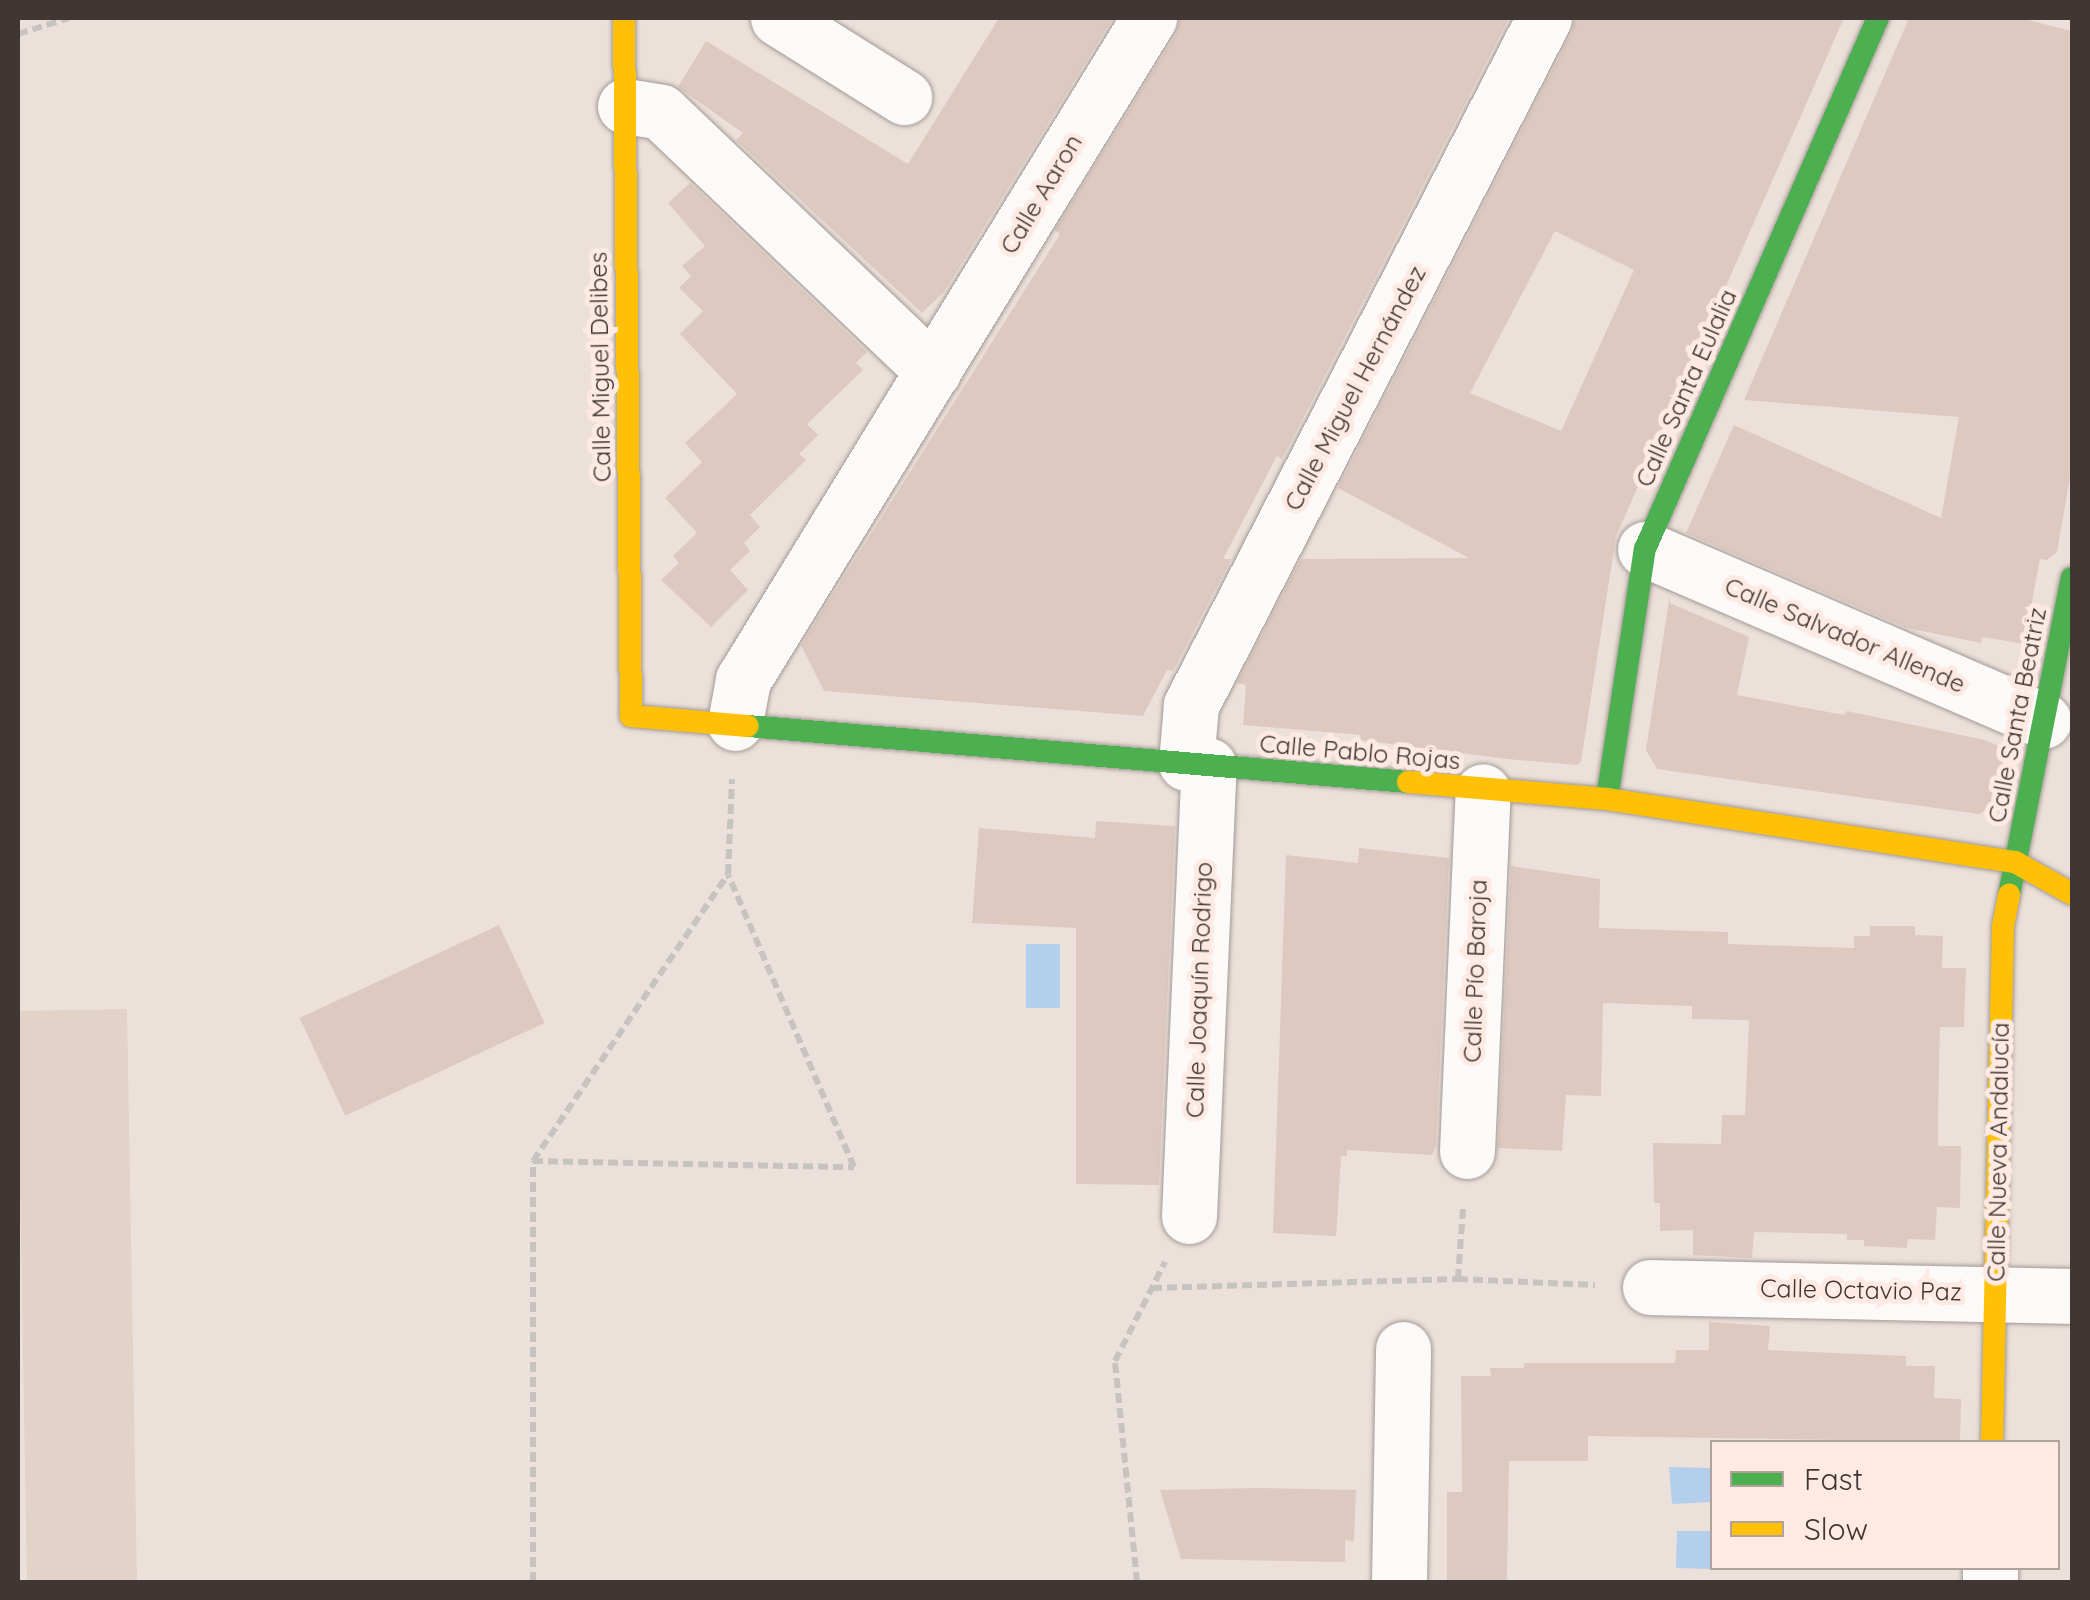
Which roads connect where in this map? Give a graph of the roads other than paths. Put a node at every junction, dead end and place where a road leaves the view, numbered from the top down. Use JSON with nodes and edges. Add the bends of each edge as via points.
{"nodes":[{"id":1,"x":624,"y":18,"type":"edge"},
{"id":2,"x":778,"y":18,"type":"edge"},
{"id":3,"x":1149,"y":18,"type":"edge"},
{"id":4,"x":1544,"y":18,"type":"edge"},
{"id":5,"x":1878,"y":18,"type":"edge"},
{"id":6,"x":904,"y":97,"type":"dead end"},
{"id":7,"x":625,"y":106,"type":"junction"},
{"id":8,"x":933,"y":372,"type":"junction"},
{"id":9,"x":1645,"y":550,"type":"junction"},
{"id":10,"x":2072,"y":578,"type":"edge"},
{"id":11,"x":631,"y":716,"type":"joint"},
{"id":12,"x":2044,"y":721,"type":"junction"},
{"id":13,"x":734,"y":723,"type":"junction"},
{"id":14,"x":1197,"y":764,"type":"junction"},
{"id":15,"x":1483,"y":791,"type":"junction"},
{"id":16,"x":1607,"y":799,"type":"junction"},
{"id":17,"x":2015,"y":862,"type":"junction"},
{"id":18,"x":2072,"y":894,"type":"edge"},
{"id":19,"x":1467,"y":1150,"type":"road end"},
{"id":20,"x":1189,"y":1216,"type":"road end"},
{"id":21,"x":1650,"y":1287,"type":"road end"},
{"id":22,"x":1994,"y":1292,"type":"junction"},
{"id":23,"x":2072,"y":1296,"type":"edge"},
{"id":24,"x":1403,"y":1349,"type":"dead end"},
{"id":25,"x":1992,"y":1440,"type":"edge"},
{"id":26,"x":1399,"y":1582,"type":"edge"}],
"edges":[{"from":1,"to":7,"type":"street","name":"Calle Miguel Delibes"},
{"from":2,"to":6,"type":"street"},
{"from":3,"to":8,"type":"street","name":"Calle Aaron"},
{"from":4,"to":14,"type":"street","name":"Calle Miguel Hernández","via":[[1190,706]]},
{"from":5,"to":9,"type":"street","name":"Calle Santa Eulalia"},
{"from":7,"to":8,"type":"street","via":[[661,112]]},
{"from":7,"to":11,"type":"street","name":"Calle Miguel Delibes"},
{"from":8,"to":13,"type":"street","name":"Calle Aaron","via":[[742,680]]},
{"from":9,"to":12,"type":"street","name":"Calle Salvador Allende"},
{"from":9,"to":16,"type":"street","name":"Calle Santa Eulalia"},
{"from":10,"to":12,"type":"street","name":"Calle Santa Beatriz"},
{"from":11,"to":13,"type":"street","name":"Calle Pablo Rojas"},
{"from":12,"to":17,"type":"street","name":"Calle Santa Beatriz"},
{"from":13,"to":14,"type":"street","name":"Calle Pablo Rojas"},
{"from":14,"to":15,"type":"street","name":"Calle Pablo Rojas"},
{"from":14,"to":20,"type":"street","name":"Calle Joaquín Rodrigo"},
{"from":15,"to":16,"type":"street","name":"Calle Pablo Rojas"},
{"from":15,"to":19,"type":"street","name":"Calle Pío Baroja"},
{"from":16,"to":17,"type":"street","name":"Calle Pablo Rojas"},
{"from":17,"to":18,"type":"street","name":"Calle Pablo Rojas"},
{"from":17,"to":22,"type":"street","name":"Calle Nueva Andalucía","via":[[2003,926]]},
{"from":21,"to":22,"type":"street","name":"Calle Octavio Paz"},
{"from":22,"to":23,"type":"street","name":"Calle Octavio Paz"},
{"from":22,"to":25,"type":"street","name":"Calle Nueva Andalucía"},
{"from":24,"to":26,"type":"street"}]}
